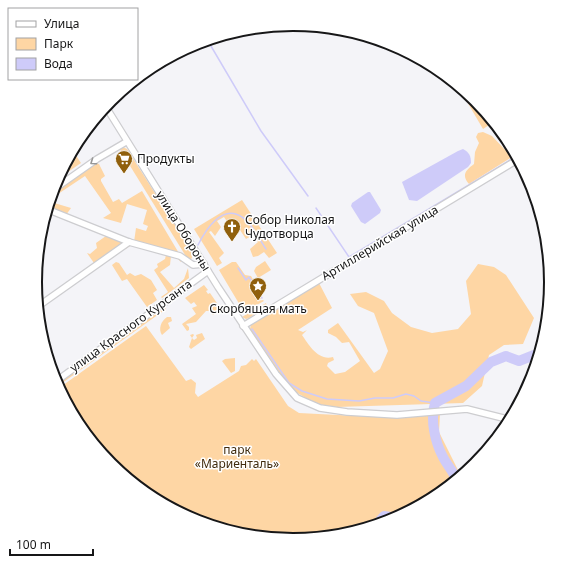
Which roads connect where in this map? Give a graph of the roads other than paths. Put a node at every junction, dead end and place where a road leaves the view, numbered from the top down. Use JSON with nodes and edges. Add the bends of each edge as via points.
{"nodes":[{"id":1,"x":109,"y":112,"type":"edge"},
{"id":2,"x":126,"y":142,"type":"junction"},
{"id":3,"x":514,"y":162,"type":"edge"},
{"id":4,"x":62,"y":184,"type":"edge"},
{"id":5,"x":53,"y":211,"type":"edge"},
{"id":6,"x":129,"y":242,"type":"junction"},
{"id":7,"x":204,"y":264,"type":"junction"},
{"id":8,"x":208,"y":271,"type":"junction"},
{"id":9,"x":43,"y":303,"type":"edge"},
{"id":10,"x":243,"y":326,"type":"junction"},
{"id":11,"x":61,"y":378,"type":"edge"},
{"id":12,"x":505,"y":418,"type":"edge"}],
"edges":[{"from":1,"to":2,"type":"street","name":"улица Обороны"},
{"from":2,"to":4,"type":"street","one_way":true},
{"from":2,"to":7,"type":"street","name":"улица Обороны"},
{"from":3,"to":10,"type":"street","name":"Артиллерийская улица"},
{"from":5,"to":6,"type":"street"},
{"from":6,"to":7,"type":"street","via":[[180,256],[193,265]]},
{"from":6,"to":9,"type":"street"},
{"from":7,"to":8,"type":"street","name":"улица Обороны"},
{"from":8,"to":10,"type":"street","name":"улица Обороны"},
{"from":8,"to":11,"type":"street","name":"улица Красного Курсанта"},
{"from":10,"to":12,"type":"street","name":"улица Обороны","via":[[286,388],[297,398],[311,405],[347,412],[397,415],[472,409]]}]}
